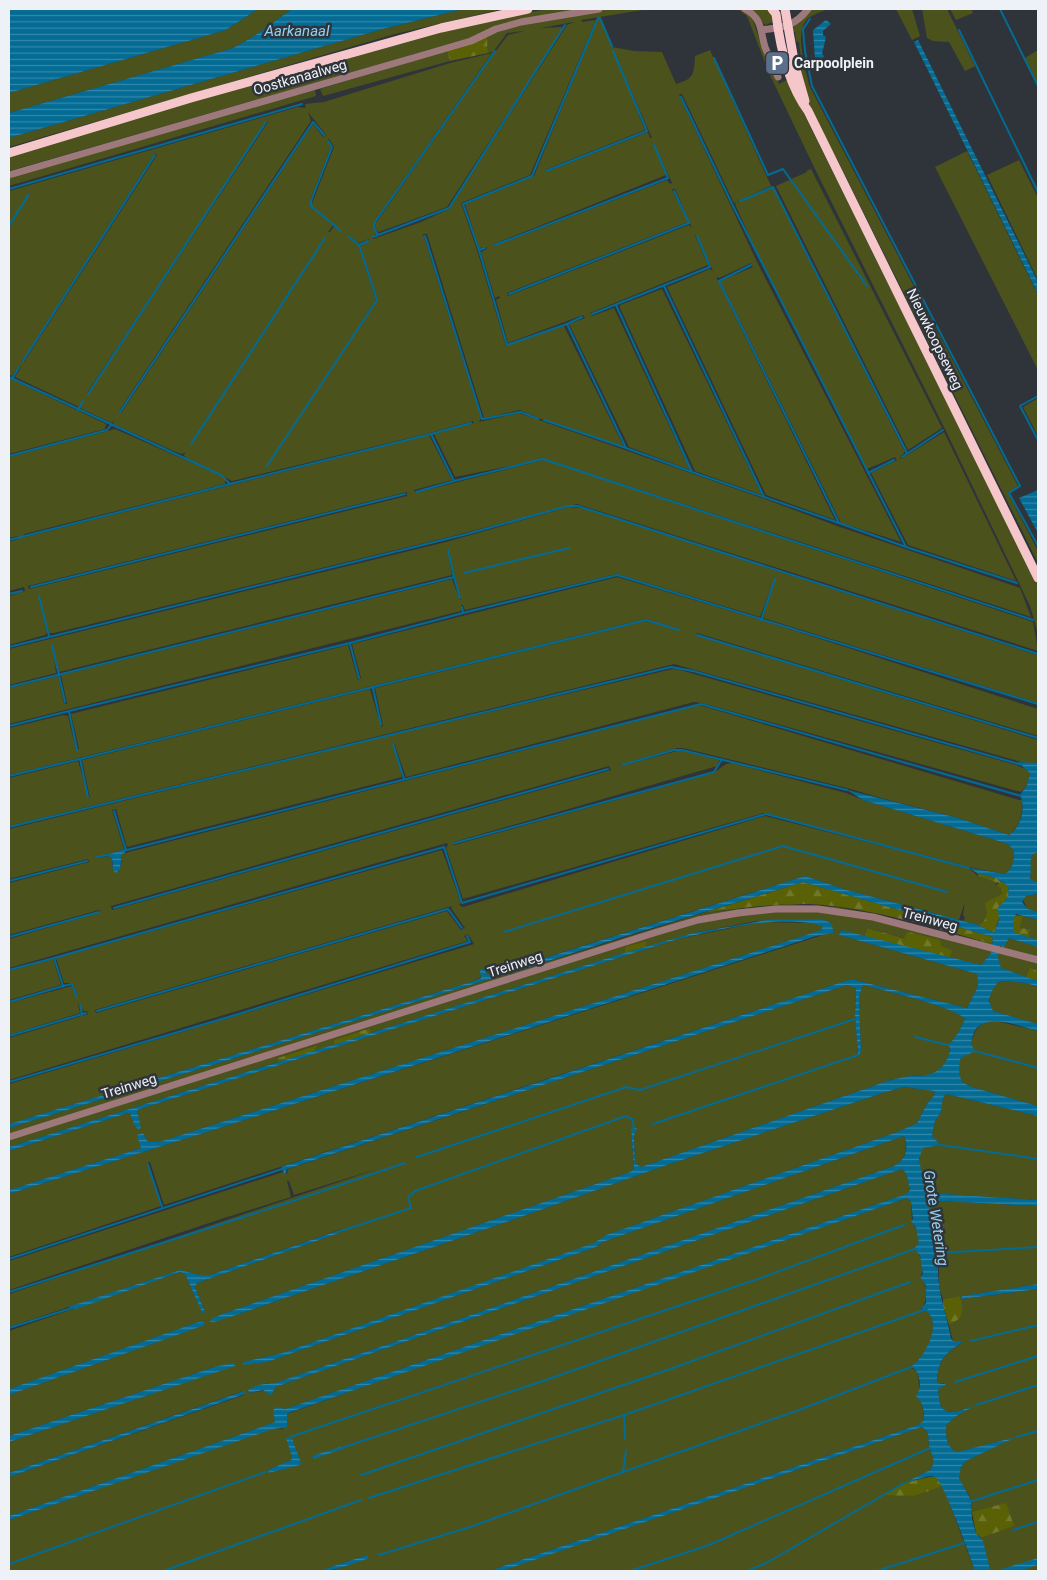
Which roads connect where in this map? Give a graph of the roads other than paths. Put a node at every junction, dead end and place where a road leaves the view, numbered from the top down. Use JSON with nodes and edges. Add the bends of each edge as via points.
{"nodes":[{"id":1,"x":528,"y":9,"type":"edge"},
{"id":2,"x":599,"y":9,"type":"edge"},
{"id":3,"x":745,"y":9,"type":"edge"},
{"id":4,"x":773,"y":9,"type":"edge"},
{"id":5,"x":785,"y":9,"type":"edge"},
{"id":6,"x":808,"y":9,"type":"edge"},
{"id":7,"x":787,"y":24,"type":"junction"},
{"id":8,"x":778,"y":28,"type":"junction"},
{"id":9,"x":762,"y":30,"type":"junction"},
{"id":10,"x":778,"y":77,"type":"dead end"},
{"id":11,"x":808,"y":111,"type":"junction"},
{"id":12,"x":9,"y":153,"type":"edge"},
{"id":13,"x":9,"y":175,"type":"edge"},
{"id":14,"x":1038,"y":578,"type":"edge"},
{"id":15,"x":1038,"y":960,"type":"edge"},
{"id":16,"x":9,"y":1137,"type":"edge"}],
"edges":[{"from":1,"to":12,"type":"main road","name":"Oostkanaalweg","via":[[432,30]]},
{"from":2,"to":13,"type":"street","name":"Oostkanaalweg","via":[[521,22],[438,51]]},
{"from":3,"to":9,"type":"street","via":[[756,18]]},
{"from":4,"to":5,"type":"main road"},
{"from":4,"to":8,"type":"main road","name":"Nieuwkoopseweg"},
{"from":5,"to":7,"type":"main road","name":"Nieuwkoopseweg"},
{"from":6,"to":7,"type":"street","via":[[799,20]]},
{"from":7,"to":8,"type":"street"},
{"from":7,"to":11,"type":"main road","name":"Nieuwkoopseweg"},
{"from":8,"to":9,"type":"street"},
{"from":8,"to":11,"type":"main road","name":"Nieuwkoopseweg","via":[[794,87]]},
{"from":9,"to":10,"type":"street","via":[[765,48]]},
{"from":11,"to":14,"type":"main road","name":"Nieuwkoopseweg"},
{"from":15,"to":16,"type":"street","name":"Treinweg","via":[[839,911],[775,909],[723,915],[656,932]]}]}
